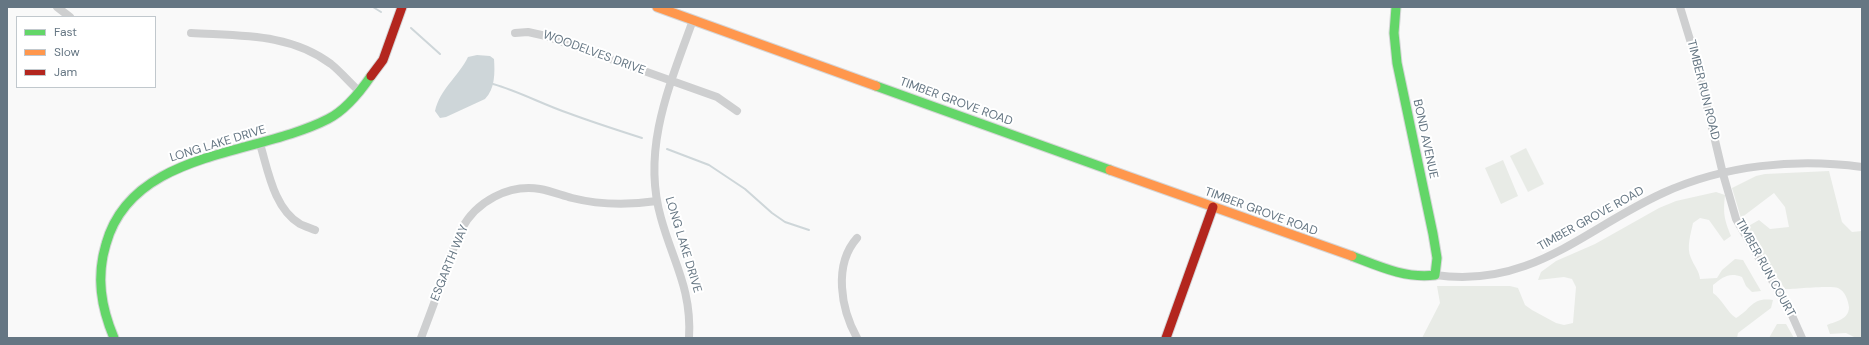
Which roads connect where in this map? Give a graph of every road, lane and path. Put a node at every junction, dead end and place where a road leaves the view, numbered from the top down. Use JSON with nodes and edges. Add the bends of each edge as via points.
{"nodes":[{"id":1,"x":57,"y":7,"type":"edge"},
{"id":2,"x":402,"y":7,"type":"edge"},
{"id":3,"x":657,"y":7,"type":"edge"},
{"id":4,"x":1396,"y":7,"type":"edge"},
{"id":5,"x":1680,"y":7,"type":"edge"},
{"id":6,"x":69,"y":16,"type":"edge"},
{"id":7,"x":693,"y":20,"type":"junction"},
{"id":8,"x":191,"y":33,"type":"dead end"},
{"id":9,"x":515,"y":33,"type":"dead end"},
{"id":10,"x":672,"y":81,"type":"junction"},
{"id":11,"x":360,"y":92,"type":"junction"},
{"id":12,"x":737,"y":111,"type":"dead end"},
{"id":13,"x":260,"y":144,"type":"junction"},
{"id":14,"x":1862,"y":167,"type":"edge"},
{"id":15,"x":1723,"y":174,"type":"junction"},
{"id":16,"x":657,"y":201,"type":"junction"},
{"id":17,"x":1213,"y":207,"type":"junction"},
{"id":18,"x":315,"y":230,"type":"dead end"},
{"id":19,"x":857,"y":238,"type":"dead end"},
{"id":20,"x":1435,"y":275,"type":"junction"},
{"id":21,"x":114,"y":338,"type":"edge"},
{"id":22,"x":421,"y":338,"type":"edge"},
{"id":23,"x":690,"y":338,"type":"edge"},
{"id":24,"x":857,"y":338,"type":"edge"},
{"id":25,"x":1166,"y":338,"type":"edge"},
{"id":26,"x":1802,"y":338,"type":"edge"}],
"edges":[{"from":1,"to":6,"type":"street"},
{"from":2,"to":11,"type":"street","name":"LONG LAKE DRIVE","via":[[389,47]]},
{"from":3,"to":7,"type":"street","name":"TIMBER GROVE ROAD"},
{"from":4,"to":20,"type":"street","name":"BOND AVENUE","via":[[1396,56],[1434,234],[1437,258]]},
{"from":5,"to":15,"type":"street","name":"TIMBER RUN ROAD","via":[[1695,56]]},
{"from":7,"to":10,"type":"street","name":"LONG LAKE DRIVE"},
{"from":7,"to":17,"type":"street","name":"TIMBER GROVE ROAD"},
{"from":8,"to":11,"type":"street","via":[[262,37],[296,44],[332,65]]},
{"from":9,"to":10,"type":"street","name":"WOODELVES DRIVE","via":[[528,32],[546,36]]},
{"from":10,"to":12,"type":"street","name":"WOODELVES DRIVE","via":[[717,96]]},
{"from":10,"to":16,"type":"street","name":"LONG LAKE DRIVE","via":[[662,110],[656,142],[654,168]]},
{"from":11,"to":13,"type":"street","name":"LONG LAKE DRIVE","via":[[342,109],[317,125]]},
{"from":13,"to":18,"type":"street","via":[[280,203],[293,219]]},
{"from":13,"to":21,"type":"street","name":"LONG LAKE DRIVE","via":[[169,172],[144,187],[124,207],[109,234],[100,269],[104,316]]},
{"from":14,"to":15,"type":"street","name":"TIMBER GROVE ROAD","via":[[1790,164]]},
{"from":15,"to":20,"type":"street","name":"TIMBER GROVE ROAD","via":[[1690,183],[1653,198],[1554,255],[1536,262],[1506,272],[1478,277]]},
{"from":15,"to":26,"type":"street","name":"TIMBER RUN COURT","via":[[1736,220],[1790,311]]},
{"from":16,"to":22,"type":"street","name":"ESGARTH WAY","via":[[638,204],[598,202],[529,188],[495,196],[475,211],[461,230]]},
{"from":16,"to":23,"type":"street","name":"LONG LAKE DRIVE","via":[[665,232],[685,286]]},
{"from":17,"to":20,"type":"street","name":"TIMBER GROVE ROAD","via":[[1398,272],[1421,277]]},
{"from":17,"to":25,"type":"street"},
{"from":19,"to":24,"type":"street","via":[[847,251],[842,283],[846,314]]}]}
